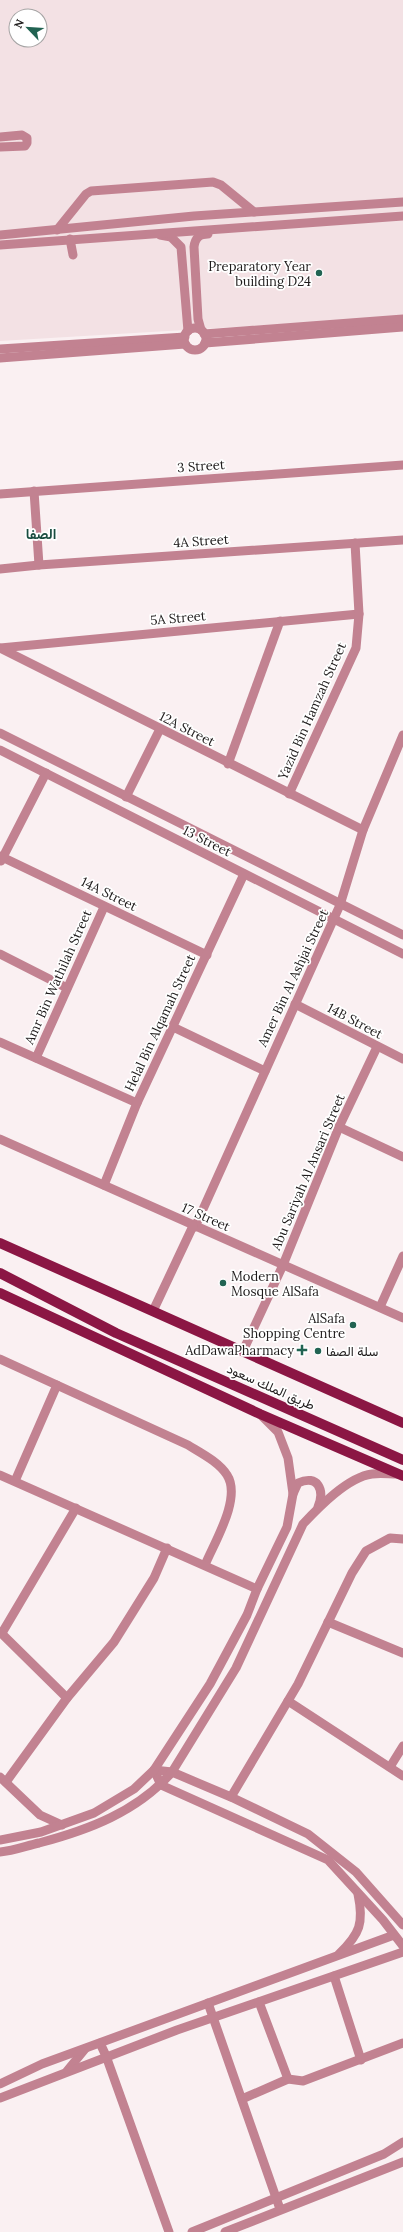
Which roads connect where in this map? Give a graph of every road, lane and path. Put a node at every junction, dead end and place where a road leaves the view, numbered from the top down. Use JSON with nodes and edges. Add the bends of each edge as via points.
{"nodes":[{"id":1,"x":0,"y":137,"type":"edge"},
{"id":2,"x":0,"y":147,"type":"edge"},
{"id":3,"x":403,"y":202,"type":"edge"},
{"id":4,"x":254,"y":212,"type":"junction"},
{"id":5,"x":403,"y":216,"type":"edge"},
{"id":6,"x":226,"y":228,"type":"junction"},
{"id":7,"x":57,"y":230,"type":"junction"},
{"id":8,"x":153,"y":233,"type":"junction"},
{"id":9,"x":0,"y":235,"type":"edge"},
{"id":10,"x":70,"y":239,"type":"junction"},
{"id":11,"x":0,"y":245,"type":"edge"},
{"id":12,"x":73,"y":255,"type":"dead end"},
{"id":13,"x":403,"y":319,"type":"edge"},
{"id":14,"x":403,"y":327,"type":"edge"},
{"id":15,"x":203,"y":336,"type":"junction"},
{"id":16,"x":186,"y":337,"type":"junction"},
{"id":17,"x":0,"y":349,"type":"edge"},
{"id":18,"x":0,"y":358,"type":"edge"},
{"id":19,"x":403,"y":465,"type":"edge"},
{"id":20,"x":34,"y":491,"type":"junction"},
{"id":21,"x":0,"y":494,"type":"edge"},
{"id":22,"x":403,"y":540,"type":"edge"},
{"id":23,"x":355,"y":543,"type":"junction"},
{"id":24,"x":39,"y":564,"type":"junction"},
{"id":25,"x":0,"y":569,"type":"edge"},
{"id":26,"x":359,"y":614,"type":"junction"},
{"id":27,"x":280,"y":621,"type":"junction"},
{"id":28,"x":0,"y":648,"type":"edge"},
{"id":29,"x":160,"y":730,"type":"junction"},
{"id":30,"x":0,"y":733,"type":"edge"},
{"id":31,"x":403,"y":735,"type":"edge"},
{"id":32,"x":0,"y":750,"type":"edge"},
{"id":33,"x":228,"y":764,"type":"junction"},
{"id":34,"x":46,"y":773,"type":"junction"},
{"id":35,"x":289,"y":794,"type":"junction"},
{"id":36,"x":126,"y":797,"type":"junction"},
{"id":37,"x":363,"y":830,"type":"junction"},
{"id":38,"x":1,"y":858,"type":"edge"},
{"id":39,"x":244,"y":874,"type":"junction"},
{"id":40,"x":340,"y":905,"type":"junction"},
{"id":41,"x":104,"y":907,"type":"junction"},
{"id":42,"x":334,"y":920,"type":"junction"},
{"id":43,"x":403,"y":935,"type":"edge"},
{"id":44,"x":0,"y":954,"type":"edge"},
{"id":45,"x":403,"y":954,"type":"edge"},
{"id":46,"x":207,"y":955,"type":"junction"},
{"id":47,"x":68,"y":988,"type":"junction"},
{"id":48,"x":295,"y":1004,"type":"junction"},
{"id":49,"x":173,"y":1028,"type":"junction"},
{"id":50,"x":0,"y":1042,"type":"edge"},
{"id":51,"x":377,"y":1047,"type":"junction"},
{"id":52,"x":36,"y":1058,"type":"junction"},
{"id":53,"x":403,"y":1059,"type":"edge"},
{"id":54,"x":265,"y":1071,"type":"junction"},
{"id":55,"x":137,"y":1104,"type":"junction"},
{"id":56,"x":339,"y":1127,"type":"junction"},
{"id":57,"x":0,"y":1139,"type":"edge"},
{"id":58,"x":403,"y":1156,"type":"edge"},
{"id":59,"x":104,"y":1185,"type":"junction"},
{"id":60,"x":194,"y":1226,"type":"junction"},
{"id":61,"x":0,"y":1243,"type":"edge"},
{"id":62,"x":403,"y":1256,"type":"edge"},
{"id":63,"x":283,"y":1265,"type":"junction"},
{"id":64,"x":0,"y":1273,"type":"edge"},
{"id":65,"x":0,"y":1293,"type":"edge"},
{"id":66,"x":380,"y":1307,"type":"junction"},
{"id":67,"x":153,"y":1311,"type":"junction"},
{"id":68,"x":403,"y":1318,"type":"edge"},
{"id":69,"x":243,"y":1351,"type":"junction"},
{"id":70,"x":0,"y":1359,"type":"edge"},
{"id":71,"x":57,"y":1385,"type":"junction"},
{"id":72,"x":260,"y":1414,"type":"junction"},
{"id":73,"x":403,"y":1423,"type":"edge"},
{"id":74,"x":403,"y":1460,"type":"edge"},
{"id":75,"x":0,"y":1475,"type":"edge"},
{"id":76,"x":400,"y":1475,"type":"edge"},
{"id":77,"x":15,"y":1481,"type":"junction"},
{"id":78,"x":293,"y":1494,"type":"junction"},
{"id":79,"x":76,"y":1508,"type":"junction"},
{"id":80,"x":317,"y":1509,"type":"junction"},
{"id":81,"x":403,"y":1539,"type":"edge"},
{"id":82,"x":167,"y":1548,"type":"junction"},
{"id":83,"x":205,"y":1565,"type":"junction"},
{"id":84,"x":256,"y":1589,"type":"junction"},
{"id":85,"x":328,"y":1622,"type":"junction"},
{"id":86,"x":1,"y":1632,"type":"edge"},
{"id":87,"x":403,"y":1653,"type":"edge"},
{"id":88,"x":67,"y":1698,"type":"junction"},
{"id":89,"x":288,"y":1701,"type":"junction"},
{"id":90,"x":403,"y":1746,"type":"edge"},
{"id":91,"x":390,"y":1767,"type":"junction"},
{"id":92,"x":154,"y":1770,"type":"junction"},
{"id":93,"x":172,"y":1772,"type":"junction"},
{"id":94,"x":403,"y":1776,"type":"edge"},
{"id":95,"x":3,"y":1779,"type":"edge"},
{"id":96,"x":161,"y":1785,"type":"junction"},
{"id":97,"x":231,"y":1797,"type":"junction"},
{"id":98,"x":62,"y":1825,"type":"junction"},
{"id":99,"x":0,"y":1840,"type":"edge"},
{"id":100,"x":0,"y":1852,"type":"edge"},
{"id":101,"x":358,"y":1893,"type":"junction"},
{"id":102,"x":403,"y":1925,"type":"edge"},
{"id":103,"x":394,"y":1935,"type":"junction"},
{"id":104,"x":403,"y":1946,"type":"edge"},
{"id":105,"x":403,"y":1952,"type":"edge"},
{"id":106,"x":337,"y":1956,"type":"junction"},
{"id":107,"x":334,"y":1976,"type":"junction"},
{"id":108,"x":259,"y":2002,"type":"junction"},
{"id":109,"x":208,"y":2003,"type":"junction"},
{"id":110,"x":213,"y":2018,"type":"junction"},
{"id":111,"x":100,"y":2043,"type":"junction"},
{"id":112,"x":403,"y":2043,"type":"edge"},
{"id":113,"x":84,"y":2049,"type":"junction"},
{"id":114,"x":106,"y":2056,"type":"junction"},
{"id":115,"x":361,"y":2060,"type":"junction"},
{"id":116,"x":67,"y":2071,"type":"junction"},
{"id":117,"x":288,"y":2079,"type":"junction"},
{"id":118,"x":0,"y":2084,"type":"edge"},
{"id":119,"x":0,"y":2098,"type":"edge"},
{"id":120,"x":242,"y":2099,"type":"junction"},
{"id":121,"x":403,"y":2142,"type":"edge"},
{"id":122,"x":403,"y":2147,"type":"edge"},
{"id":123,"x":384,"y":2154,"type":"junction"},
{"id":124,"x":403,"y":2162,"type":"edge"},
{"id":125,"x":276,"y":2197,"type":"junction"},
{"id":126,"x":280,"y":2210,"type":"junction"},
{"id":127,"x":169,"y":2232,"type":"edge"},
{"id":128,"x":192,"y":2232,"type":"edge"},
{"id":129,"x":225,"y":2232,"type":"edge"}],
"edges":[{"from":1,"to":2,"type":"street","via":[[22,135],[27,138],[27,143],[25,146]]},
{"from":3,"to":4,"type":"street"},
{"from":4,"to":7,"type":"street"},
{"from":4,"to":7,"type":"street","via":[[214,182],[91,191]]},
{"from":5,"to":6,"type":"street"},
{"from":6,"to":8,"type":"street"},
{"from":6,"to":15,"type":"street","via":[[216,233],[198,236],[195,240],[198,319]]},
{"from":7,"to":9,"type":"street"},
{"from":8,"to":10,"type":"street"},
{"from":8,"to":16,"type":"street","via":[[171,237],[181,247]]},
{"from":10,"to":11,"type":"street"},
{"from":10,"to":12,"type":"street"},
{"from":13,"to":15,"type":"street"},
{"from":14,"to":15,"type":"street"},
{"from":15,"to":16,"type":"street","via":[[192,329]]},
{"from":15,"to":16,"type":"street","via":[[198,350],[193,350]]},
{"from":16,"to":17,"type":"street"},
{"from":16,"to":18,"type":"street"},
{"from":19,"to":20,"type":"street","name":"3 Street"},
{"from":20,"to":21,"type":"street","name":"3 Street"},
{"from":20,"to":24,"type":"street"},
{"from":22,"to":23,"type":"street","name":"4A Street"},
{"from":23,"to":24,"type":"street","name":"4A Street"},
{"from":23,"to":26,"type":"street","name":"Yazid Bin Hamzah Street"},
{"from":24,"to":25,"type":"street","name":"4A Street"},
{"from":26,"to":27,"type":"street","name":"5A Street"},
{"from":26,"to":35,"type":"street","name":"Yazid Bin Hamzah Street","via":[[356,648]]},
{"from":27,"to":28,"type":"street","name":"5A Street"},
{"from":27,"to":33,"type":"street"},
{"from":28,"to":29,"type":"street","name":"12A Street"},
{"from":29,"to":33,"type":"street","name":"12A Street"},
{"from":29,"to":36,"type":"street"},
{"from":30,"to":36,"type":"street","name":"13 Street"},
{"from":31,"to":37,"type":"street","name":"Amer Bin Al Ashjai Street"},
{"from":32,"to":34,"type":"street","name":"13 Street"},
{"from":33,"to":35,"type":"street","name":"12A Street"},
{"from":34,"to":38,"type":"street"},
{"from":34,"to":39,"type":"street","name":"13 Street"},
{"from":35,"to":37,"type":"street","name":"12A Street"},
{"from":36,"to":40,"type":"street","name":"13 Street"},
{"from":37,"to":40,"type":"street","name":"Amer Bin Al Ashjai Street"},
{"from":38,"to":41,"type":"street","name":"14A Street"},
{"from":39,"to":42,"type":"street","name":"13 Street"},
{"from":39,"to":46,"type":"street","name":"Helal Bin Alqamah Street"},
{"from":40,"to":42,"type":"street","name":"Amer Bin Al Ashjai Street"},
{"from":40,"to":43,"type":"street","name":"13 Street"},
{"from":41,"to":46,"type":"street","name":"14A Street"},
{"from":41,"to":47,"type":"street","name":"Amr Bin Wathilah Street"},
{"from":42,"to":45,"type":"street","name":"13 Street"},
{"from":42,"to":48,"type":"street","name":"Amer Bin Al Ashjai Street"},
{"from":44,"to":47,"type":"street"},
{"from":46,"to":49,"type":"street","name":"Helal Bin Alqamah Street"},
{"from":47,"to":52,"type":"street","name":"Amr Bin Wathilah Street"},
{"from":48,"to":51,"type":"street","name":"14B Street"},
{"from":48,"to":54,"type":"street","name":"Amer Bin Al Ashjai Street"},
{"from":49,"to":54,"type":"street"},
{"from":49,"to":55,"type":"street","name":"Helal Bin Alqamah Street"},
{"from":50,"to":52,"type":"street"},
{"from":51,"to":53,"type":"street","name":"14B Street"},
{"from":51,"to":56,"type":"street","name":"Abu Sariyah Al Ansari Street"},
{"from":52,"to":55,"type":"street"},
{"from":54,"to":60,"type":"street","name":"Amer Bin Al Ashjai Street"},
{"from":55,"to":59,"type":"street","name":"Helal Bin Alqamah Street"},
{"from":56,"to":58,"type":"street"},
{"from":56,"to":63,"type":"street","name":"Abu Sariyah Al Ansari Street"},
{"from":57,"to":59,"type":"street","name":"17 Street"},
{"from":59,"to":60,"type":"street","name":"17 Street"},
{"from":60,"to":63,"type":"street","name":"17 Street"},
{"from":60,"to":67,"type":"street","name":"Amer Bin Al Ashjai Street"},
{"from":61,"to":67,"type":"main road","name":"طريق الملك سعود"},
{"from":62,"to":66,"type":"street"},
{"from":63,"to":66,"type":"street","name":"17 Street"},
{"from":63,"to":69,"type":"street","name":"Abu Sariyah Al Ansari Street"},
{"from":64,"to":74,"type":"main road","name":"طريق الملك سعود","via":[[116,1333]]},
{"from":65,"to":72,"type":"main road"},
{"from":66,"to":68,"type":"street","name":"17 Street"},
{"from":67,"to":69,"type":"main road","name":"طريق الملك سعود"},
{"from":69,"to":73,"type":"main road","name":"طريق الملك سعود"},
{"from":70,"to":71,"type":"street"},
{"from":71,"to":77,"type":"street"},
{"from":71,"to":83,"type":"street","via":[[188,1445],[212,1461],[228,1476],[229,1513]]},
{"from":72,"to":76,"type":"main road"},
{"from":72,"to":78,"type":"street","via":[[278,1432],[288,1458]]},
{"from":75,"to":77,"type":"street"},
{"from":76,"to":80,"type":"street","via":[[371,1474],[347,1485]]},
{"from":77,"to":79,"type":"street"},
{"from":78,"to":80,"type":"street","via":[[298,1483],[305,1480],[320,1486],[323,1496]]},
{"from":78,"to":84,"type":"street","via":[[287,1527]]},
{"from":79,"to":82,"type":"street"},
{"from":79,"to":86,"type":"street"},
{"from":80,"to":93,"type":"street","via":[[303,1524],[236,1668]]},
{"from":81,"to":85,"type":"street","via":[[390,1538],[366,1551]]},
{"from":82,"to":83,"type":"street"},
{"from":82,"to":88,"type":"street","via":[[154,1578],[114,1642]]},
{"from":83,"to":84,"type":"street"},
{"from":84,"to":92,"type":"street","via":[[247,1616],[210,1684]]},
{"from":85,"to":87,"type":"street"},
{"from":85,"to":89,"type":"street"},
{"from":86,"to":88,"type":"street"},
{"from":88,"to":95,"type":"street"},
{"from":89,"to":91,"type":"street"},
{"from":89,"to":97,"type":"street"},
{"from":90,"to":91,"type":"street"},
{"from":91,"to":94,"type":"street"},
{"from":92,"to":93,"type":"street"},
{"from":92,"to":96,"type":"street"},
{"from":92,"to":98,"type":"street","via":[[134,1789],[94,1813]]},
{"from":93,"to":96,"type":"street"},
{"from":93,"to":97,"type":"street"},
{"from":95,"to":98,"type":"street","via":[[40,1815]]},
{"from":96,"to":100,"type":"street","via":[[146,1798],[97,1824],[54,1839]]},
{"from":96,"to":101,"type":"street","via":[[328,1860]]},
{"from":97,"to":102,"type":"street","via":[[308,1834],[356,1872]]},
{"from":98,"to":99,"type":"street","via":[[42,1832]]},
{"from":101,"to":103,"type":"street"},
{"from":101,"to":106,"type":"street","via":[[362,1912],[358,1933]]},
{"from":103,"to":104,"type":"street"},
{"from":103,"to":106,"type":"street"},
{"from":105,"to":107,"type":"street"},
{"from":106,"to":109,"type":"street"},
{"from":107,"to":108,"type":"street"},
{"from":107,"to":115,"type":"street"},
{"from":108,"to":110,"type":"street"},
{"from":108,"to":117,"type":"street"},
{"from":109,"to":110,"type":"street"},
{"from":109,"to":111,"type":"street"},
{"from":110,"to":114,"type":"street"},
{"from":110,"to":120,"type":"street"},
{"from":111,"to":113,"type":"street"},
{"from":111,"to":114,"type":"street"},
{"from":112,"to":115,"type":"street"},
{"from":113,"to":116,"type":"street"},
{"from":113,"to":118,"type":"street","via":[[42,2064]]},
{"from":114,"to":116,"type":"street"},
{"from":114,"to":127,"type":"street"},
{"from":115,"to":117,"type":"street","via":[[303,2081]]},
{"from":116,"to":119,"type":"street"},
{"from":117,"to":120,"type":"street"},
{"from":120,"to":125,"type":"street"},
{"from":121,"to":123,"type":"street"},
{"from":122,"to":123,"type":"street"},
{"from":123,"to":125,"type":"street"},
{"from":124,"to":126,"type":"street"},
{"from":125,"to":126,"type":"street"},
{"from":125,"to":128,"type":"street"},
{"from":126,"to":129,"type":"street"}]}
